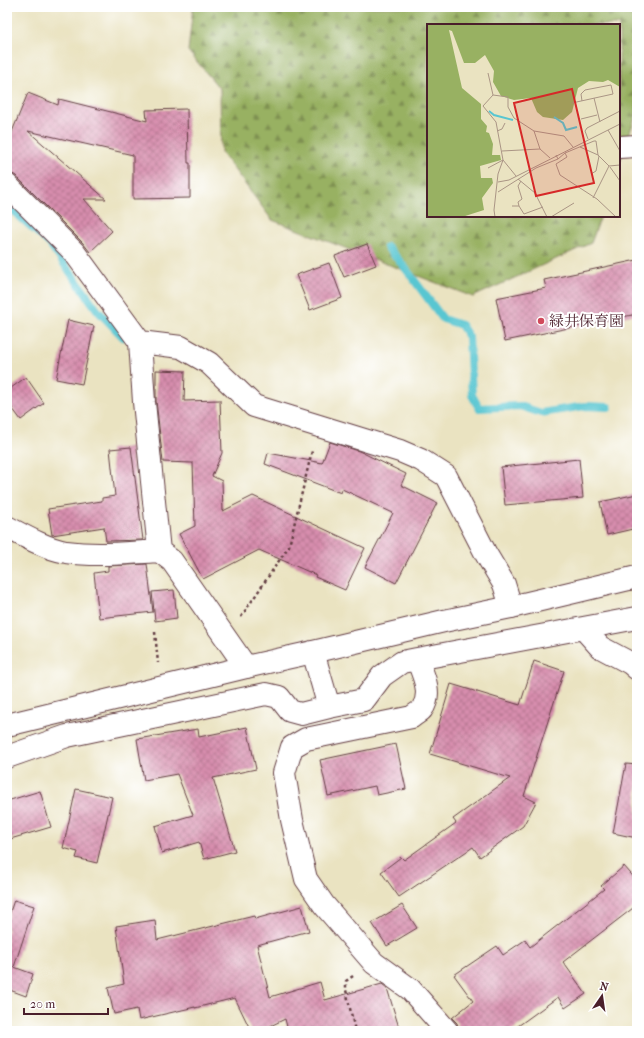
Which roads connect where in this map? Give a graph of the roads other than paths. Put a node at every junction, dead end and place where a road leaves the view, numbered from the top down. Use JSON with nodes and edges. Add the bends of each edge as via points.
{"nodes":[{"id":1,"x":620,"y":146,"type":"edge"},
{"id":2,"x":637,"y":146,"type":"edge"},
{"id":3,"x":7,"y":185,"type":"edge"},
{"id":4,"x":140,"y":342,"type":"junction"},
{"id":5,"x":7,"y":527,"type":"edge"},
{"id":6,"x":159,"y":551,"type":"junction"},
{"id":7,"x":637,"y":577,"type":"edge"},
{"id":8,"x":511,"y":607,"type":"junction"},
{"id":9,"x":637,"y":618,"type":"edge"},
{"id":10,"x":584,"y":628,"type":"junction"},
{"id":11,"x":313,"y":652,"type":"junction"},
{"id":12,"x":417,"y":659,"type":"junction"},
{"id":13,"x":246,"y":667,"type":"junction"},
{"id":14,"x":637,"y":669,"type":"edge"},
{"id":15,"x":330,"y":707,"type":"junction"},
{"id":16,"x":7,"y":725,"type":"edge"},
{"id":17,"x":7,"y":757,"type":"edge"},
{"id":18,"x":448,"y":1031,"type":"edge"}],
"edges":[{"from":1,"to":2,"type":"street"},
{"from":3,"to":4,"type":"street","via":[[74,252]]},
{"from":4,"to":6,"type":"street"},
{"from":4,"to":8,"type":"street","via":[[181,347],[209,364],[254,406],[400,451],[421,460],[446,476],[504,584]]},
{"from":5,"to":6,"type":"street","via":[[29,540],[66,552],[106,554]]},
{"from":6,"to":13,"type":"street","via":[[172,561]]},
{"from":7,"to":8,"type":"street"},
{"from":8,"to":11,"type":"street","via":[[444,620]]},
{"from":9,"to":10,"type":"street"},
{"from":10,"to":12,"type":"street"},
{"from":10,"to":14,"type":"street","via":[[600,646]]},
{"from":11,"to":13,"type":"street"},
{"from":11,"to":15,"type":"street"},
{"from":12,"to":15,"type":"street","via":[[402,662],[382,676],[364,700]]},
{"from":12,"to":18,"type":"street","via":[[428,697],[422,709],[412,717],[306,739],[292,747],[284,773],[306,879],[324,905],[374,964],[410,989]]},
{"from":13,"to":16,"type":"street"},
{"from":15,"to":17,"type":"street","via":[[301,714],[290,711],[279,697],[266,694],[67,736]]}]}
